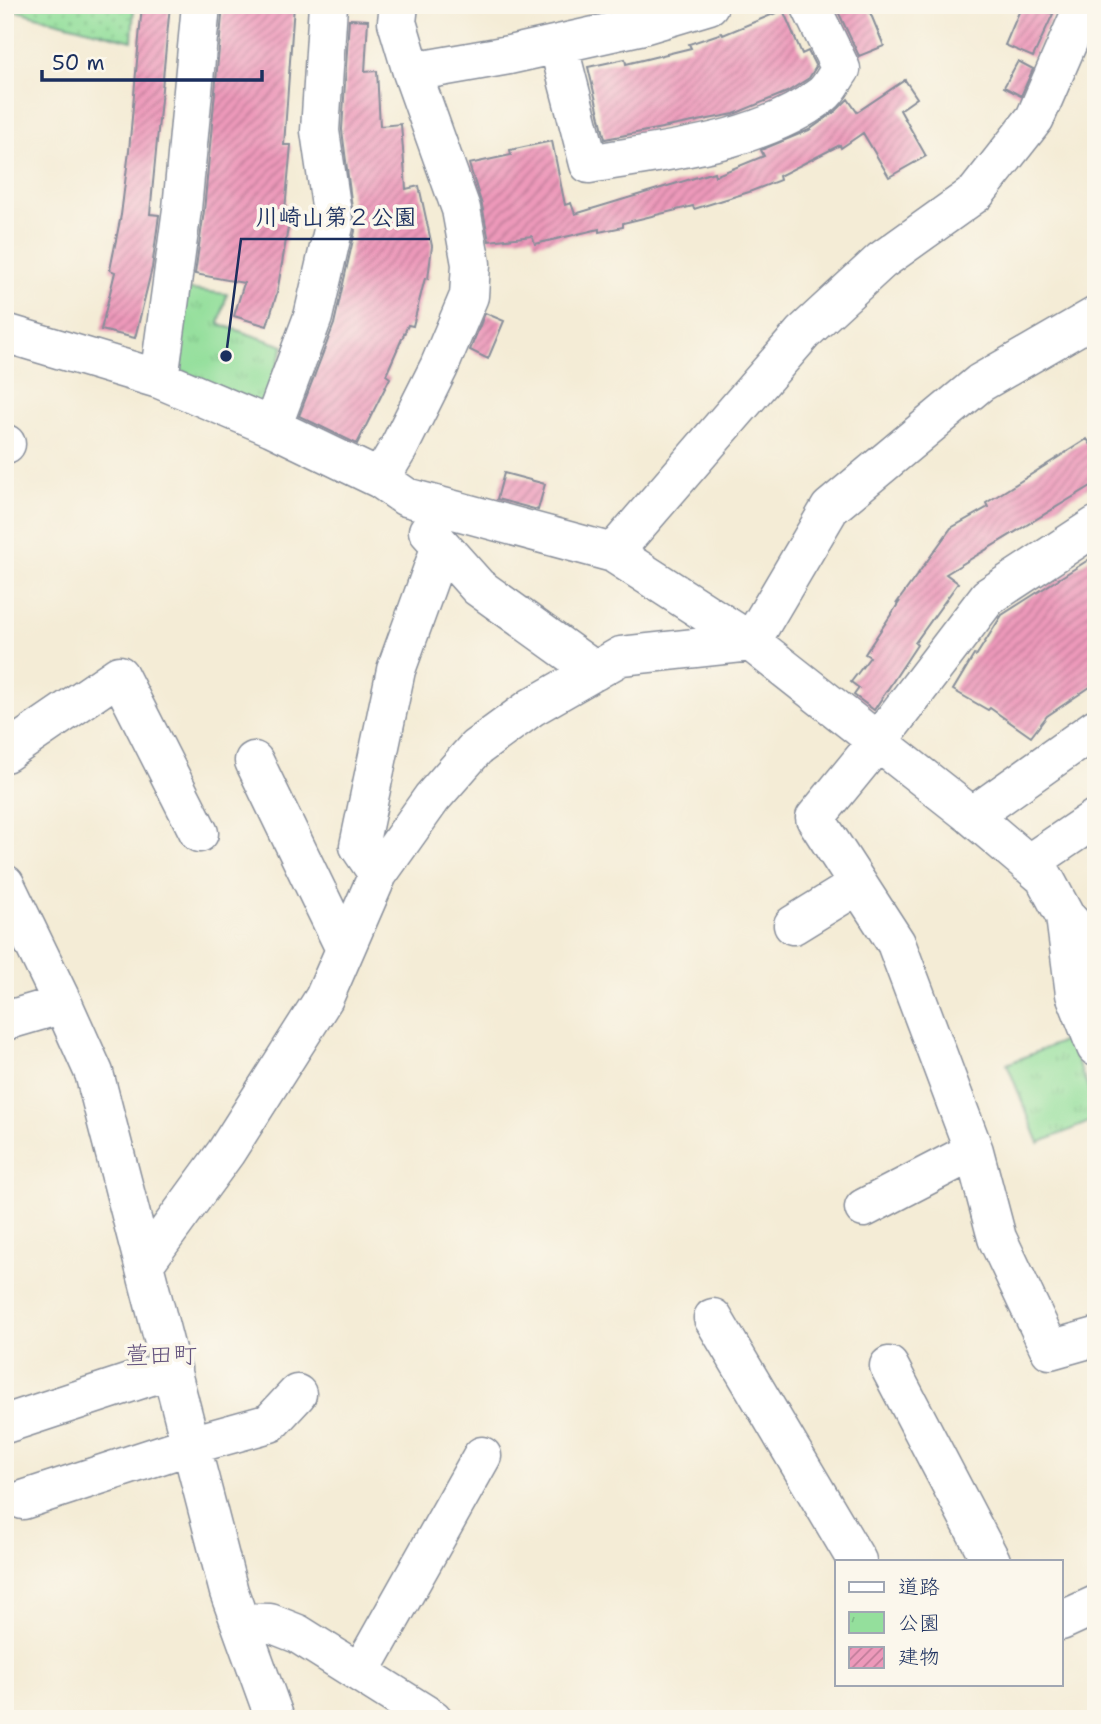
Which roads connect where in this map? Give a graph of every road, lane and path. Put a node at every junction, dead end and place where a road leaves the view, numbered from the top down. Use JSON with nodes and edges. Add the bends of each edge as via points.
{"nodes":[{"id":1,"x":201,"y":5,"type":"edge"},
{"id":2,"x":328,"y":5,"type":"edge"},
{"id":3,"x":398,"y":5,"type":"edge"},
{"id":4,"x":709,"y":5,"type":"edge"},
{"id":5,"x":810,"y":5,"type":"edge"},
{"id":6,"x":1084,"y":5,"type":"edge"},
{"id":7,"x":558,"y":44,"type":"junction"},
{"id":8,"x":412,"y":72,"type":"junction"},
{"id":9,"x":1096,"y":316,"type":"edge"},
{"id":10,"x":5,"y":333,"type":"edge"},
{"id":11,"x":159,"y":379,"type":"junction"},
{"id":12,"x":272,"y":427,"type":"junction"},
{"id":13,"x":393,"y":488,"type":"junction"},
{"id":14,"x":1096,"y":526,"type":"edge"},
{"id":15,"x":441,"y":546,"type":"junction"},
{"id":16,"x":614,"y":553,"type":"junction"},
{"id":17,"x":751,"y":642,"type":"junction"},
{"id":18,"x":595,"y":671,"type":"junction"},
{"id":19,"x":1096,"y":728,"type":"edge"},
{"id":20,"x":878,"y":741,"type":"junction"},
{"id":21,"x":5,"y":753,"type":"edge"},
{"id":22,"x":254,"y":761,"type":"dead end"},
{"id":23,"x":972,"y":816,"type":"junction"},
{"id":24,"x":1096,"y":818,"type":"edge"},
{"id":25,"x":199,"y":833,"type":"dead end"},
{"id":26,"x":1028,"y":864,"type":"junction"},
{"id":27,"x":378,"y":874,"type":"junction"},
{"id":28,"x":5,"y":884,"type":"edge"},
{"id":29,"x":858,"y":885,"type":"junction"},
{"id":30,"x":1065,"y":916,"type":"junction"},
{"id":31,"x":793,"y":925,"type":"dead end"},
{"id":32,"x":345,"y":950,"type":"junction"},
{"id":33,"x":1096,"y":954,"type":"edge"},
{"id":34,"x":63,"y":1004,"type":"junction"},
{"id":35,"x":5,"y":1021,"type":"edge"},
{"id":36,"x":1096,"y":1047,"type":"edge"},
{"id":37,"x":974,"y":1151,"type":"junction"},
{"id":38,"x":864,"y":1208,"type":"dead end"},
{"id":39,"x":145,"y":1263,"type":"junction"},
{"id":40,"x":713,"y":1318,"type":"dead end"},
{"id":41,"x":1096,"y":1337,"type":"edge"},
{"id":42,"x":889,"y":1366,"type":"dead end"},
{"id":43,"x":172,"y":1369,"type":"junction"},
{"id":44,"x":297,"y":1394,"type":"dead end"},
{"id":45,"x":5,"y":1424,"type":"edge"},
{"id":46,"x":191,"y":1445,"type":"junction"},
{"id":47,"x":482,"y":1456,"type":"dead end"},
{"id":48,"x":23,"y":1500,"type":"dead end"},
{"id":49,"x":856,"y":1560,"type":"edge"},
{"id":50,"x":990,"y":1560,"type":"edge"},
{"id":51,"x":1096,"y":1605,"type":"edge"},
{"id":52,"x":1062,"y":1621,"type":"edge"},
{"id":53,"x":240,"y":1622,"type":"junction"},
{"id":54,"x":360,"y":1673,"type":"junction"},
{"id":55,"x":275,"y":1719,"type":"edge"},
{"id":56,"x":433,"y":1719,"type":"edge"}],
"edges":[{"from":1,"to":11,"type":"street","via":[[182,209]]},
{"from":2,"to":12,"type":"street","via":[[320,131],[334,226],[313,317]]},
{"from":3,"to":8,"type":"street","via":[[397,22]]},
{"from":4,"to":7,"type":"street"},
{"from":5,"to":7,"type":"street","via":[[841,69],[824,94],[774,123],[708,144],[589,164]]},
{"from":6,"to":16,"type":"street","via":[[1035,118],[975,193],[881,261],[803,333]]},
{"from":7,"to":8,"type":"street"},
{"from":8,"to":13,"type":"street","via":[[461,209],[471,264],[470,296],[398,449]]},
{"from":9,"to":17,"type":"street","via":[[980,383],[830,508]]},
{"from":10,"to":11,"type":"street"},
{"from":11,"to":12,"type":"street"},
{"from":12,"to":13,"type":"street"},
{"from":13,"to":15,"type":"street"},
{"from":13,"to":16,"type":"street"},
{"from":14,"to":20,"type":"street","via":[[988,597]]},
{"from":15,"to":18,"type":"street","via":[[478,587]]},
{"from":15,"to":27,"type":"street","via":[[396,670],[359,846]]},
{"from":16,"to":17,"type":"street"},
{"from":17,"to":18,"type":"street","via":[[621,656]]},
{"from":17,"to":20,"type":"street"},
{"from":18,"to":27,"type":"street","via":[[532,707],[476,748],[432,798]]},
{"from":19,"to":23,"type":"street"},
{"from":20,"to":23,"type":"street"},
{"from":20,"to":29,"type":"street","via":[[815,818]]},
{"from":21,"to":25,"type":"street","via":[[119,676]]},
{"from":22,"to":32,"type":"street"},
{"from":23,"to":26,"type":"street"},
{"from":24,"to":26,"type":"street"},
{"from":26,"to":30,"type":"street","via":[[1044,877]]},
{"from":27,"to":32,"type":"street"},
{"from":28,"to":34,"type":"street"},
{"from":29,"to":31,"type":"street"},
{"from":29,"to":37,"type":"street","via":[[896,943]]},
{"from":30,"to":33,"type":"street"},
{"from":30,"to":36,"type":"street","via":[[1075,995]]},
{"from":32,"to":39,"type":"street","via":[[324,998],[226,1152]]},
{"from":34,"to":35,"type":"street"},
{"from":34,"to":39,"type":"street","via":[[94,1073]]},
{"from":37,"to":38,"type":"street"},
{"from":37,"to":41,"type":"street","via":[[998,1238],[1050,1350]]},
{"from":39,"to":43,"type":"street"},
{"from":40,"to":49,"type":"street"},
{"from":42,"to":50,"type":"street"},
{"from":43,"to":45,"type":"street"},
{"from":43,"to":46,"type":"street"},
{"from":44,"to":46,"type":"street","via":[[270,1423]]},
{"from":46,"to":48,"type":"street"},
{"from":46,"to":53,"type":"street"},
{"from":47,"to":54,"type":"street"},
{"from":51,"to":52,"type":"street"},
{"from":53,"to":54,"type":"street","via":[[270,1623],[298,1634]]},
{"from":53,"to":55,"type":"street"},
{"from":54,"to":56,"type":"street"}]}
